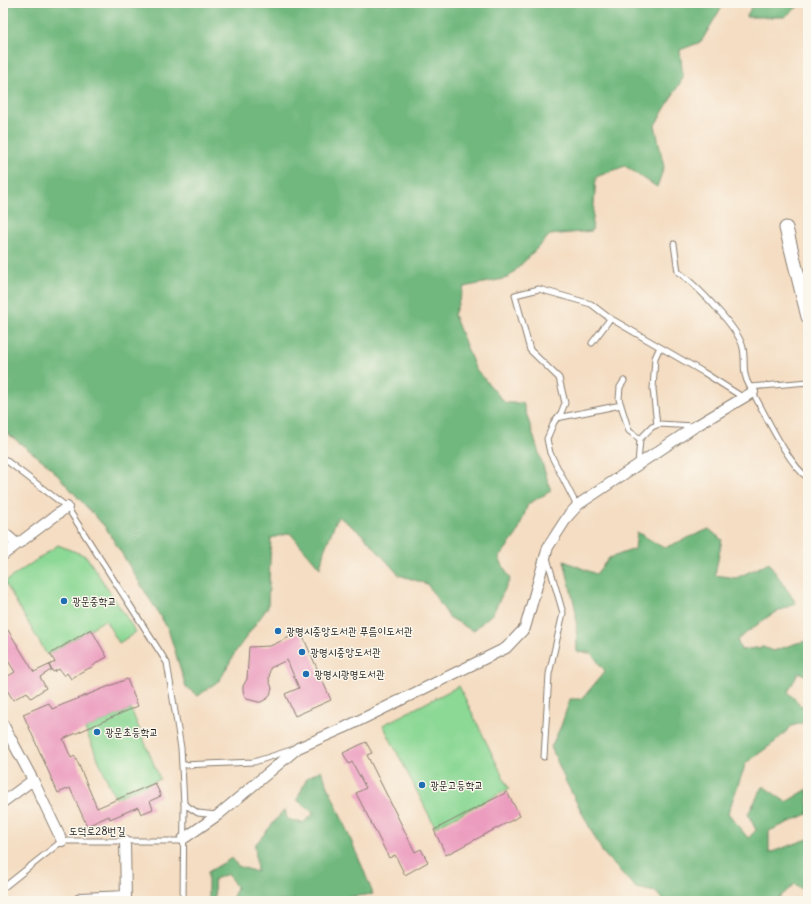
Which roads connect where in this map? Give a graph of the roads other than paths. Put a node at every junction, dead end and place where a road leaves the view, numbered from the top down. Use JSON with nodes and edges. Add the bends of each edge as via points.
{"nodes":[{"id":1,"x":786,"y":228,"type":"dead end"},
{"id":2,"x":674,"y":244,"type":"dead end"},
{"id":3,"x":808,"y":317,"type":"edge"},
{"id":4,"x":610,"y":319,"type":"junction"},
{"id":5,"x":592,"y":343,"type":"dead end"},
{"id":6,"x":660,"y":347,"type":"junction"},
{"id":7,"x":624,"y":381,"type":"dead end"},
{"id":8,"x":808,"y":382,"type":"edge"},
{"id":9,"x":751,"y":390,"type":"junction"},
{"id":10,"x":744,"y":398,"type":"junction"},
{"id":11,"x":621,"y":405,"type":"junction"},
{"id":12,"x":557,"y":418,"type":"junction"},
{"id":13,"x":657,"y":425,"type":"junction"},
{"id":14,"x":696,"y":426,"type":"junction"},
{"id":15,"x":640,"y":439,"type":"junction"},
{"id":16,"x":3,"y":458,"type":"edge"},
{"id":17,"x":638,"y":464,"type":"junction"},
{"id":18,"x":808,"y":478,"type":"edge"},
{"id":19,"x":577,"y":506,"type":"junction"},
{"id":20,"x":67,"y":507,"type":"junction"},
{"id":21,"x":3,"y":532,"type":"edge"},
{"id":22,"x":18,"y":544,"type":"junction"},
{"id":23,"x":3,"y":555,"type":"edge"},
{"id":24,"x":546,"y":555,"type":"junction"},
{"id":25,"x":3,"y":724,"type":"edge"},
{"id":26,"x":298,"y":748,"type":"junction"},
{"id":27,"x":544,"y":757,"type":"dead end"},
{"id":28,"x":182,"y":765,"type":"junction"},
{"id":29,"x":33,"y":780,"type":"junction"},
{"id":30,"x":3,"y":802,"type":"edge"},
{"id":31,"x":184,"y":804,"type":"junction"},
{"id":32,"x":218,"y":815,"type":"junction"},
{"id":33,"x":183,"y":840,"type":"junction"},
{"id":34,"x":62,"y":841,"type":"junction"},
{"id":35,"x":125,"y":841,"type":"junction"},
{"id":36,"x":3,"y":888,"type":"edge"},
{"id":37,"x":126,"y":898,"type":"edge"},
{"id":38,"x":77,"y":901,"type":"edge"},
{"id":39,"x":183,"y":901,"type":"edge"}],
"edges":[{"from":1,"to":3,"type":"street"},
{"from":2,"to":9,"type":"lane","via":[[678,272],[695,285],[737,334],[743,348],[744,375]]},
{"from":4,"to":5,"type":"lane"},
{"from":4,"to":6,"type":"lane"},
{"from":4,"to":12,"type":"lane","via":[[591,304],[539,289],[516,294],[530,350],[559,378],[565,403]]},
{"from":6,"to":10,"type":"lane"},
{"from":6,"to":13,"type":"lane","via":[[655,358],[653,389]]},
{"from":7,"to":11,"type":"lane","via":[[620,387]]},
{"from":8,"to":9,"type":"lane"},
{"from":9,"to":10,"type":"street"},
{"from":9,"to":18,"type":"lane","via":[[788,456]]},
{"from":10,"to":14,"type":"street"},
{"from":11,"to":12,"type":"lane"},
{"from":11,"to":15,"type":"lane","via":[[629,431]]},
{"from":12,"to":19,"type":"lane","via":[[547,439],[550,453]]},
{"from":13,"to":14,"type":"lane"},
{"from":13,"to":15,"type":"lane"},
{"from":14,"to":17,"type":"street"},
{"from":15,"to":17,"type":"lane"},
{"from":16,"to":20,"type":"lane"},
{"from":17,"to":19,"type":"street"},
{"from":19,"to":24,"type":"street","via":[[548,546]]},
{"from":20,"to":22,"type":"street"},
{"from":20,"to":28,"type":"lane","via":[[167,663]]},
{"from":21,"to":22,"type":"street"},
{"from":22,"to":23,"type":"street"},
{"from":24,"to":26,"type":"street","via":[[525,628],[506,648]]},
{"from":24,"to":27,"type":"lane","via":[[563,613],[549,674]]},
{"from":25,"to":29,"type":"street"},
{"from":26,"to":28,"type":"lane","via":[[254,762]]},
{"from":26,"to":32,"type":"street"},
{"from":28,"to":31,"type":"lane"},
{"from":29,"to":30,"type":"street"},
{"from":29,"to":34,"type":"street"},
{"from":31,"to":32,"type":"lane","via":[[198,813]]},
{"from":31,"to":33,"type":"lane"},
{"from":32,"to":33,"type":"street"},
{"from":33,"to":35,"type":"lane","name":"도덕로28번길"},
{"from":33,"to":39,"type":"lane"},
{"from":34,"to":35,"type":"lane","name":"도덕로28번길"},
{"from":34,"to":36,"type":"lane","name":"도덕로28번길"},
{"from":35,"to":37,"type":"street"},
{"from":37,"to":38,"type":"street","via":[[81,898]]}]}
